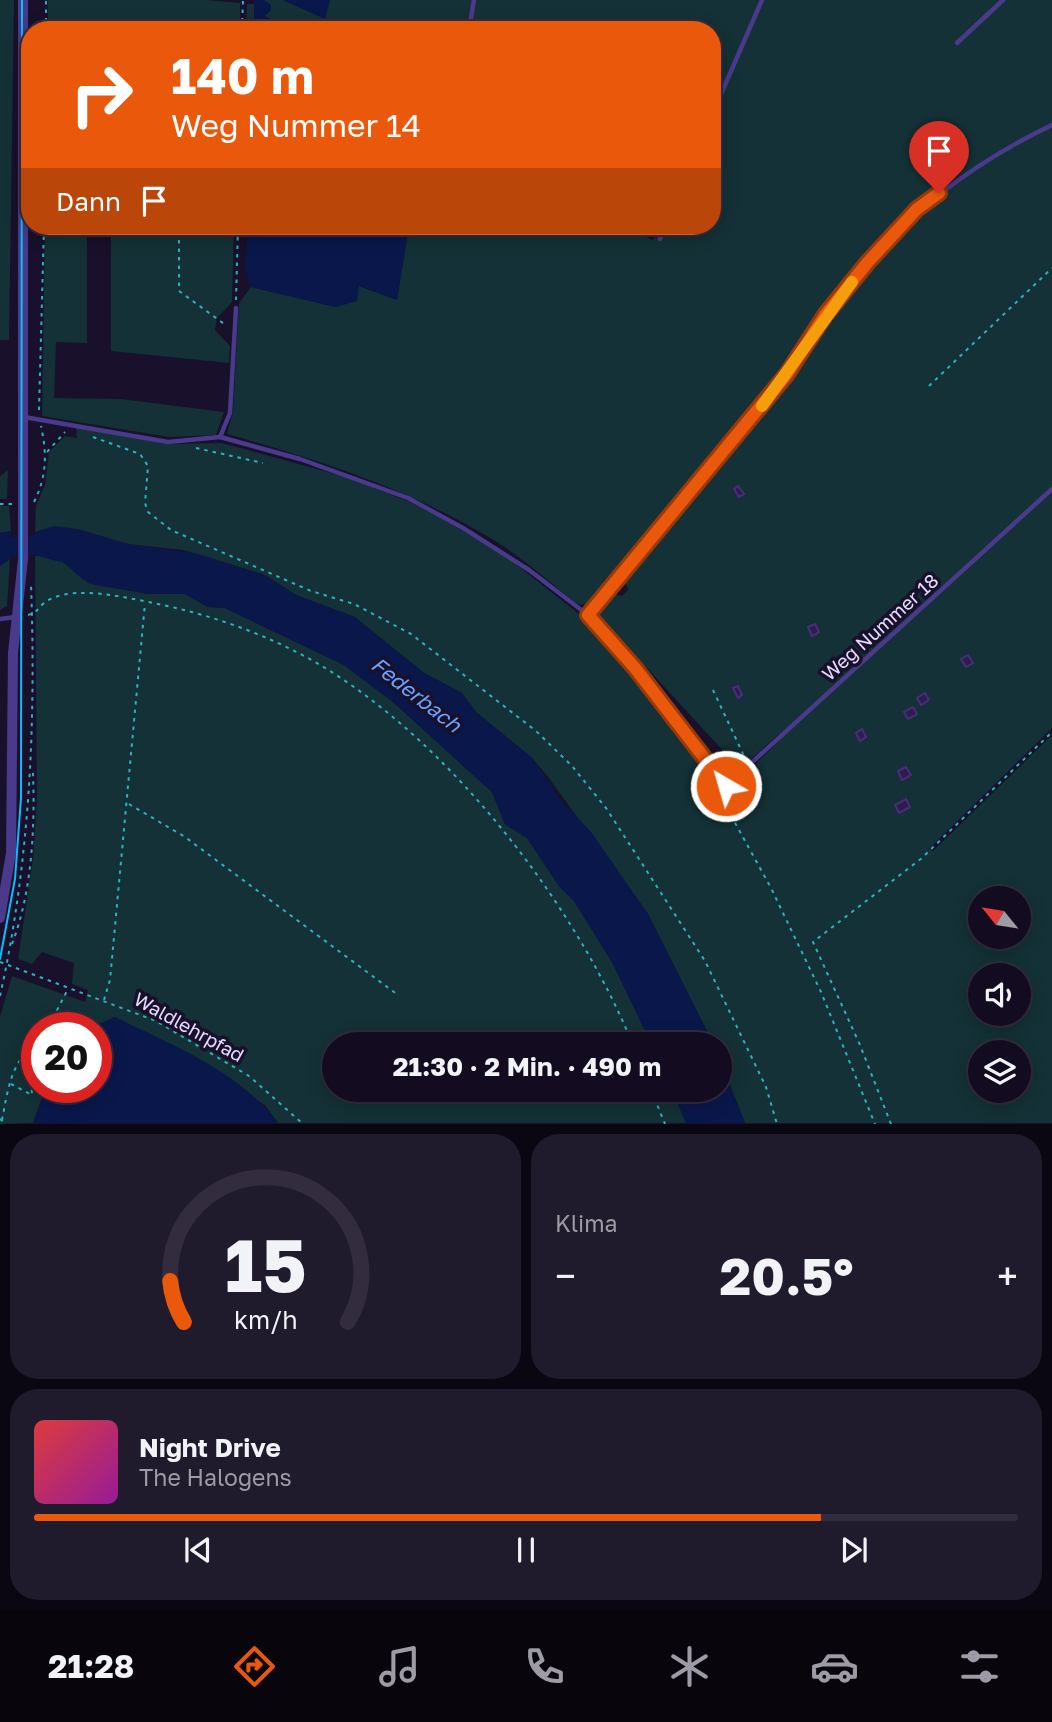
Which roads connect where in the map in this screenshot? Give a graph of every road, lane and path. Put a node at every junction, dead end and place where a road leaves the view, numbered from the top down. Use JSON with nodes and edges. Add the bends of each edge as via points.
{"nodes":[{"id":1,"x":23,"y":0,"type":"edge"},
{"id":2,"x":46,"y":0,"type":"edge"},
{"id":3,"x":243,"y":0,"type":"edge"},
{"id":4,"x":474,"y":0,"type":"edge"},
{"id":5,"x":762,"y":0,"type":"edge"},
{"id":6,"x":1003,"y":0,"type":"edge"},
{"id":7,"x":23,"y":21,"type":"edge"},
{"id":8,"x":46,"y":21,"type":"edge"},
{"id":9,"x":242,"y":21,"type":"edge"},
{"id":10,"x":470,"y":21,"type":"edge"},
{"id":11,"x":957,"y":43,"type":"dead end"},
{"id":12,"x":721,"y":94,"type":"edge"},
{"id":13,"x":1052,"y":125,"type":"edge"},
{"id":14,"x":24,"y":235,"type":"edge"},
{"id":15,"x":44,"y":235,"type":"edge"},
{"id":16,"x":238,"y":235,"type":"edge"},
{"id":17,"x":650,"y":235,"type":"edge"},
{"id":18,"x":662,"y":235,"type":"edge"},
{"id":19,"x":660,"y":239,"type":"joint"},
{"id":20,"x":179,"y":240,"type":"dead end"},
{"id":21,"x":1052,"y":268,"type":"edge"},
{"id":22,"x":236,"y":308,"type":"joint"},
{"id":23,"x":216,"y":318,"type":"dead end"},
{"id":24,"x":929,"y":387,"type":"dead end"},
{"id":25,"x":24,"y":416,"type":"junction"},
{"id":26,"x":39,"y":419,"type":"junction"},
{"id":27,"x":72,"y":425,"type":"junction"},
{"id":28,"x":88,"y":436,"type":"dead end"},
{"id":29,"x":220,"y":437,"type":"junction"},
{"id":30,"x":195,"y":448,"type":"dead end"},
{"id":31,"x":47,"y":452,"type":"junction"},
{"id":32,"x":263,"y":463,"type":"dead end"},
{"id":33,"x":1052,"y":489,"type":"edge"},
{"id":34,"x":1,"y":503,"type":"edge"},
{"id":35,"x":12,"y":503,"type":"dead end"},
{"id":36,"x":32,"y":507,"type":"dead end"},
{"id":37,"x":31,"y":580,"type":"dead end"},
{"id":38,"x":145,"y":602,"type":"junction"},
{"id":39,"x":32,"y":615,"type":"junction"},
{"id":40,"x":588,"y":615,"type":"junction"},
{"id":41,"x":16,"y":617,"type":"junction"},
{"id":42,"x":0,"y":620,"type":"edge"},
{"id":43,"x":713,"y":690,"type":"dead end"},
{"id":44,"x":1052,"y":732,"type":"edge"},
{"id":45,"x":749,"y":765,"type":"junction"},
{"id":46,"x":32,"y":766,"type":"junction"},
{"id":47,"x":726,"y":786,"type":"junction"},
{"id":48,"x":128,"y":804,"type":"junction"},
{"id":49,"x":0,"y":918,"type":"edge"},
{"id":50,"x":10,"y":948,"type":"junction"},
{"id":51,"x":0,"y":962,"type":"edge"},
{"id":52,"x":7,"y":964,"type":"junction"},
{"id":53,"x":68,"y":989,"type":"junction"},
{"id":54,"x":398,"y":995,"type":"dead end"},
{"id":55,"x":0,"y":996,"type":"edge"},
{"id":56,"x":103,"y":1000,"type":"junction"},
{"id":57,"x":56,"y":1012,"type":"edge"},
{"id":58,"x":627,"y":1032,"type":"edge"},
{"id":59,"x":21,"y":1064,"type":"edge"},
{"id":60,"x":10,"y":1084,"type":"junction"},
{"id":61,"x":21,"y":1090,"type":"edge"},
{"id":62,"x":657,"y":1102,"type":"edge"},
{"id":63,"x":1,"y":1119,"type":"edge"},
{"id":64,"x":6,"y":1124,"type":"edge"},
{"id":65,"x":303,"y":1124,"type":"edge"},
{"id":66,"x":665,"y":1124,"type":"edge"},
{"id":67,"x":777,"y":1124,"type":"edge"},
{"id":68,"x":875,"y":1124,"type":"edge"},
{"id":69,"x":891,"y":1124,"type":"edge"}],
"edges":[{"from":1,"to":7,"type":"street"},
{"from":2,"to":8,"type":"path"},
{"from":3,"to":9,"type":"path"},
{"from":4,"to":10,"type":"lane"},
{"from":5,"to":12,"type":"lane"},
{"from":6,"to":11,"type":"lane"},
{"from":13,"to":40,"type":"lane","via":[[960,176],[917,209],[825,315],[779,385]]},
{"from":14,"to":25,"type":"street"},
{"from":15,"to":26,"type":"path"},
{"from":16,"to":22,"type":"path"},
{"from":17,"to":19,"type":"path"},
{"from":18,"to":19,"type":"lane"},
{"from":20,"to":23,"type":"path","via":[[179,291]]},
{"from":21,"to":24,"type":"path"},
{"from":22,"to":29,"type":"lane","via":[[230,413]]},
{"from":25,"to":26,"type":"lane"},
{"from":25,"to":41,"type":"street","via":[[23,559]]},
{"from":26,"to":27,"type":"lane"},
{"from":26,"to":31,"type":"path"},
{"from":27,"to":29,"type":"lane","via":[[168,442]]},
{"from":27,"to":31,"type":"path"},
{"from":28,"to":67,"type":"path","via":[[140,454],[148,466],[148,512],[171,530],[312,592],[354,604],[411,634],[536,731],[572,766],[606,808],[705,961],[766,1087]]},
{"from":29,"to":40,"type":"lane","via":[[300,459],[408,499],[463,527]]},
{"from":30,"to":32,"type":"path"},
{"from":31,"to":36,"type":"path","via":[[42,485]]},
{"from":33,"to":45,"type":"lane","name":"Weg Nummer 18"},
{"from":34,"to":35,"type":"path"},
{"from":37,"to":39,"type":"path"},
{"from":38,"to":39,"type":"path","via":[[80,592],[51,600]]},
{"from":38,"to":48,"type":"path"},
{"from":38,"to":58,"type":"path","via":[[188,610],[292,650],[376,704],[469,792],[522,855],[604,984]]},
{"from":39,"to":41,"type":"path"},
{"from":39,"to":46,"type":"path"},
{"from":40,"to":47,"type":"lane"},
{"from":41,"to":42,"type":"lane"},
{"from":41,"to":49,"type":"street","via":[[11,852]]},
{"from":43,"to":45,"type":"path"},
{"from":44,"to":69,"type":"path","via":[[922,858],[813,942]]},
{"from":45,"to":47,"type":"lane","name":"Weg Nummer 18"},
{"from":46,"to":50,"type":"path"},
{"from":46,"to":50,"type":"path","via":[[30,860]]},
{"from":47,"to":68,"type":"path","via":[[723,801],[821,992]]},
{"from":48,"to":54,"type":"path","via":[[185,837]]},
{"from":48,"to":56,"type":"path","via":[[110,980]]},
{"from":50,"to":52,"type":"path"},
{"from":51,"to":52,"type":"path","name":"Waldlehrpfad"},
{"from":52,"to":53,"type":"path","name":"Waldlehrpfad"},
{"from":52,"to":55,"type":"path"},
{"from":53,"to":56,"type":"path","name":"Waldlehrpfad"},
{"from":53,"to":57,"type":"path"},
{"from":56,"to":65,"type":"path","name":"Waldlehrpfad","via":[[156,1021],[226,1061]]},
{"from":59,"to":60,"type":"path"},
{"from":60,"to":61,"type":"path"},
{"from":60,"to":63,"type":"path"},
{"from":62,"to":66,"type":"path"},
{"from":63,"to":64,"type":"path"}]}
